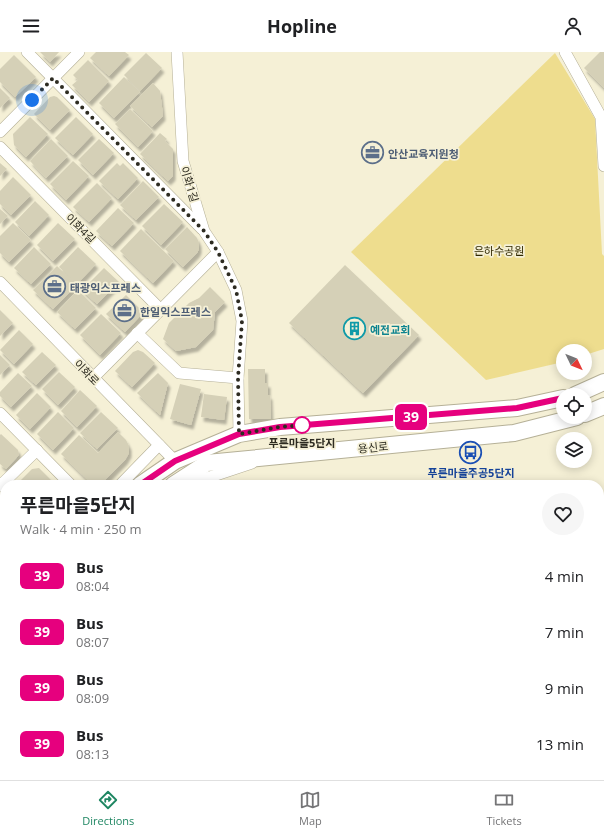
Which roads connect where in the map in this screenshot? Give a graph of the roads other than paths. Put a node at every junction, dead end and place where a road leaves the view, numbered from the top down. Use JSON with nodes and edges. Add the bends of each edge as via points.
{"nodes":[{"id":1,"x":27,"y":52,"type":"edge"},
{"id":2,"x":78,"y":52,"type":"edge"},
{"id":3,"x":177,"y":52,"type":"edge"},
{"id":4,"x":565,"y":52,"type":"edge"},
{"id":5,"x":53,"y":78,"type":"junction"},
{"id":6,"x":602,"y":116,"type":"edge"},
{"id":7,"x":0,"y":132,"type":"edge"},
{"id":8,"x":0,"y":147,"type":"edge"},
{"id":9,"x":604,"y":166,"type":"edge"},
{"id":10,"x":204,"y":231,"type":"junction"},
{"id":11,"x":218,"y":252,"type":"junction"},
{"id":12,"x":0,"y":282,"type":"edge"},
{"id":13,"x":161,"y":310,"type":"junction"},
{"id":14,"x":137,"y":333,"type":"junction"},
{"id":15,"x":93,"y":378,"type":"junction"},
{"id":16,"x":238,"y":378,"type":"junction"},
{"id":17,"x":604,"y":382,"type":"edge"},
{"id":18,"x":591,"y":388,"type":"edge"},
{"id":19,"x":556,"y":400,"type":"edge"},
{"id":20,"x":604,"y":406,"type":"edge"},
{"id":21,"x":592,"y":411,"type":"edge"},
{"id":22,"x":0,"y":413,"type":"edge"},
{"id":23,"x":556,"y":422,"type":"edge"},
{"id":24,"x":239,"y":434,"type":"junction"},
{"id":25,"x":159,"y":444,"type":"junction"},
{"id":26,"x":37,"y":450,"type":"junction"},
{"id":27,"x":272,"y":456,"type":"junction"},
{"id":28,"x":175,"y":461,"type":"junction"},
{"id":29,"x":6,"y":480,"type":"edge"},
{"id":30,"x":66,"y":480,"type":"edge"},
{"id":31,"x":125,"y":480,"type":"edge"},
{"id":32,"x":147,"y":480,"type":"edge"},
{"id":33,"x":181,"y":480,"type":"edge"},
{"id":34,"x":201,"y":480,"type":"edge"}],
"edges":[{"from":1,"to":5,"type":"street"},
{"from":2,"to":5,"type":"street"},
{"from":3,"to":10,"type":"street","name":"이화1길","via":[[183,161]]},
{"from":4,"to":6,"type":"street"},
{"from":5,"to":7,"type":"street"},
{"from":5,"to":10,"type":"street"},
{"from":6,"to":9,"type":"street"},
{"from":8,"to":13,"type":"street","name":"이화4길"},
{"from":10,"to":11,"type":"street","name":"이화1길"},
{"from":11,"to":13,"type":"street"},
{"from":11,"to":16,"type":"street","name":"이화1길","via":[[236,290],[242,321]]},
{"from":12,"to":15,"type":"street","name":"이화로"},
{"from":13,"to":14,"type":"street"},
{"from":14,"to":15,"type":"street"},
{"from":14,"to":16,"type":"street","via":[[179,373]]},
{"from":15,"to":25,"type":"street","name":"이화로"},
{"from":16,"to":24,"type":"street","name":"이화1길"},
{"from":17,"to":18,"type":"main road"},
{"from":19,"to":24,"type":"main road","via":[[517,408],[280,427]]},
{"from":20,"to":21,"type":"main road"},
{"from":22,"to":26,"type":"street"},
{"from":23,"to":27,"type":"main road","name":"용신로","via":[[514,433]]},
{"from":24,"to":28,"type":"main road"},
{"from":25,"to":28,"type":"street","name":"이화로"},
{"from":25,"to":31,"type":"street"},
{"from":26,"to":29,"type":"street"},
{"from":26,"to":30,"type":"street"},
{"from":27,"to":33,"type":"main road","name":"용신로","via":[[207,463]]},
{"from":27,"to":34,"type":"street"},
{"from":28,"to":32,"type":"main road"}]}
